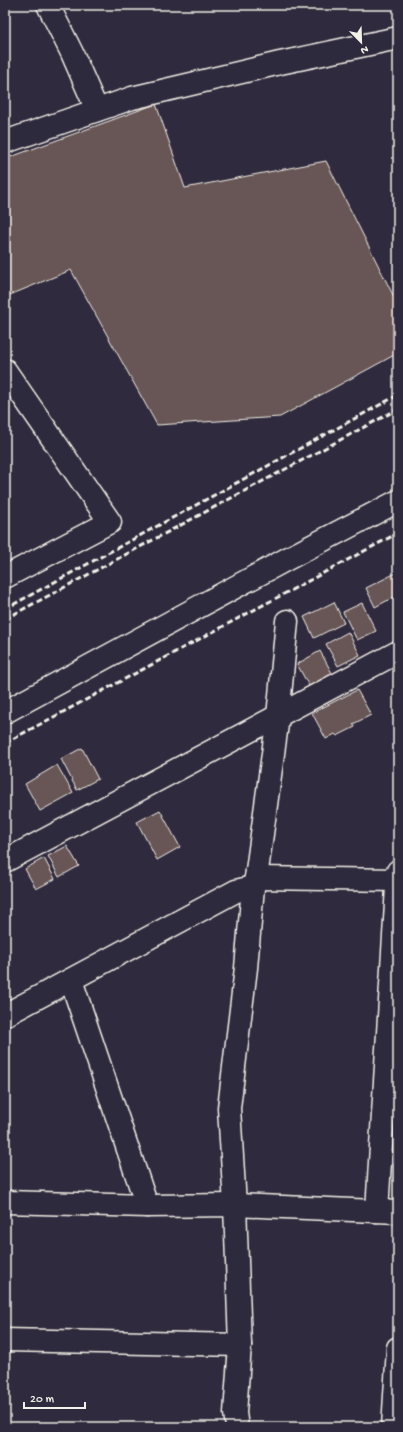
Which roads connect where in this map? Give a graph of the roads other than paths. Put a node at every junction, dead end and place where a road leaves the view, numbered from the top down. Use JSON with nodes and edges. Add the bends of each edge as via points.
{"nodes":[{"id":1,"x":48,"y":5,"type":"edge"},
{"id":2,"x":398,"y":38,"type":"edge"},
{"id":3,"x":98,"y":110,"type":"junction"},
{"id":4,"x":5,"y":142,"type":"edge"},
{"id":5,"x":5,"y":370,"type":"edge"},
{"id":6,"x":12,"y":392,"type":"edge"},
{"id":7,"x":398,"y":501,"type":"edge"},
{"id":8,"x":5,"y":577,"type":"edge"},
{"id":9,"x":287,"y":621,"type":"dead end"},
{"id":10,"x":398,"y":652,"type":"edge"},
{"id":11,"x":5,"y":712,"type":"edge"},
{"id":12,"x":278,"y":717,"type":"junction"},
{"id":13,"x":5,"y":861,"type":"edge"},
{"id":14,"x":398,"y":871,"type":"edge"},
{"id":15,"x":398,"y":880,"type":"edge"},
{"id":16,"x":254,"y":882,"type":"junction"},
{"id":17,"x":72,"y":980,"type":"junction"},
{"id":18,"x":5,"y":1015,"type":"edge"},
{"id":19,"x":5,"y":1202,"type":"edge"},
{"id":20,"x":235,"y":1205,"type":"junction"},
{"id":21,"x":147,"y":1206,"type":"junction"},
{"id":22,"x":388,"y":1211,"type":"edge"},
{"id":23,"x":5,"y":1340,"type":"edge"},
{"id":24,"x":240,"y":1345,"type":"junction"},
{"id":25,"x":398,"y":1348,"type":"edge"},
{"id":26,"x":237,"y":1427,"type":"edge"},
{"id":27,"x":393,"y":1427,"type":"edge"}],
"edges":[{"from":1,"to":3,"type":"street"},
{"from":2,"to":3,"type":"street","via":[[132,98]]},
{"from":3,"to":4,"type":"street"},
{"from":5,"to":6,"type":"street"},
{"from":6,"to":8,"type":"street","via":[[110,522]]},
{"from":7,"to":11,"type":"street"},
{"from":9,"to":12,"type":"street"},
{"from":10,"to":12,"type":"street"},
{"from":12,"to":13,"type":"street"},
{"from":12,"to":16,"type":"street"},
{"from":14,"to":15,"type":"street"},
{"from":15,"to":16,"type":"street"},
{"from":15,"to":22,"type":"street"},
{"from":16,"to":17,"type":"street"},
{"from":16,"to":20,"type":"street","via":[[230,1108]]},
{"from":17,"to":18,"type":"street"},
{"from":17,"to":21,"type":"street"},
{"from":19,"to":21,"type":"street"},
{"from":20,"to":21,"type":"street"},
{"from":20,"to":22,"type":"street"},
{"from":20,"to":24,"type":"street"},
{"from":23,"to":24,"type":"street"},
{"from":24,"to":26,"type":"street","via":[[235,1413]]},
{"from":25,"to":27,"type":"street"}]}
